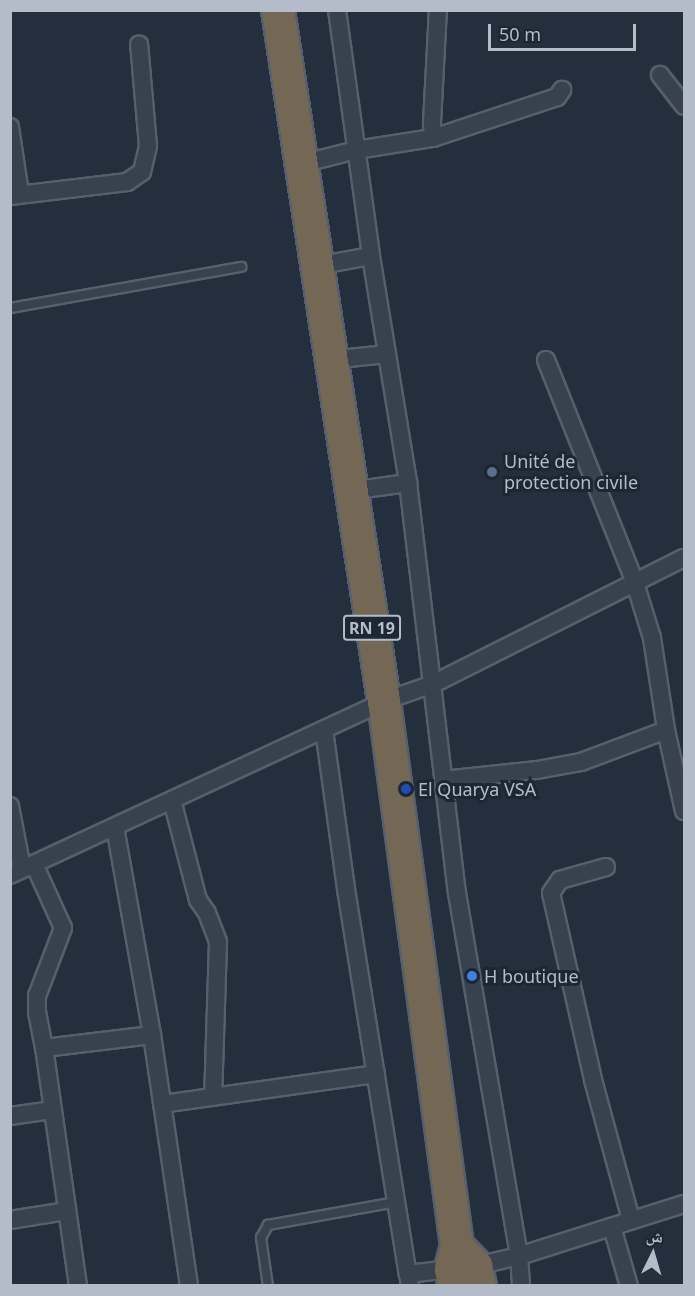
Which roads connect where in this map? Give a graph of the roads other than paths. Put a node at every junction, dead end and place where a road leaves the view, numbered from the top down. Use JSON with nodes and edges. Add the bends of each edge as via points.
{"nodes":[{"id":1,"x":278,"y":10,"type":"edge"},
{"id":2,"x":337,"y":10,"type":"edge"},
{"id":3,"x":438,"y":10,"type":"edge"},
{"id":4,"x":140,"y":44,"type":"dead end"},
{"id":5,"x":660,"y":75,"type":"dead end"},
{"id":6,"x":562,"y":90,"type":"dead end"},
{"id":7,"x":684,"y":106,"type":"edge"},
{"id":8,"x":10,"y":127,"type":"edge"},
{"id":9,"x":433,"y":138,"type":"junction"},
{"id":10,"x":356,"y":150,"type":"junction"},
{"id":11,"x":301,"y":164,"type":"junction"},
{"id":12,"x":15,"y":195,"type":"edge"},
{"id":13,"x":371,"y":256,"type":"junction"},
{"id":14,"x":316,"y":266,"type":"junction"},
{"id":15,"x":241,"y":267,"type":"dead end"},
{"id":16,"x":10,"y":308,"type":"edge"},
{"id":17,"x":387,"y":354,"type":"junction"},
{"id":18,"x":330,"y":360,"type":"junction"},
{"id":19,"x":546,"y":360,"type":"dead end"},
{"id":20,"x":408,"y":483,"type":"junction"},
{"id":21,"x":350,"y":491,"type":"junction"},
{"id":22,"x":684,"y":558,"type":"edge"},
{"id":23,"x":635,"y":583,"type":"junction"},
{"id":24,"x":433,"y":684,"type":"junction"},
{"id":25,"x":384,"y":701,"type":"junction"},
{"id":26,"x":324,"y":730,"type":"junction"},
{"id":27,"x":666,"y":730,"type":"junction"},
{"id":28,"x":443,"y":780,"type":"junction"},
{"id":29,"x":172,"y":800,"type":"junction"},
{"id":30,"x":10,"y":806,"type":"edge"},
{"id":31,"x":684,"y":811,"type":"edge"},
{"id":32,"x":115,"y":827,"type":"junction"},
{"id":33,"x":606,"y":867,"type":"dead end"},
{"id":34,"x":22,"y":869,"type":"edge"},
{"id":35,"x":152,"y":1035,"type":"junction"},
{"id":36,"x":44,"y":1048,"type":"junction"},
{"id":37,"x":376,"y":1074,"type":"junction"},
{"id":38,"x":213,"y":1097,"type":"junction"},
{"id":39,"x":162,"y":1104,"type":"junction"},
{"id":40,"x":52,"y":1110,"type":"junction"},
{"id":41,"x":10,"y":1116,"type":"edge"},
{"id":42,"x":396,"y":1202,"type":"junction"},
{"id":43,"x":684,"y":1204,"type":"edge"},
{"id":44,"x":67,"y":1211,"type":"junction"},
{"id":45,"x":10,"y":1220,"type":"edge"},
{"id":46,"x":631,"y":1220,"type":"junction"},
{"id":47,"x":612,"y":1227,"type":"junction"},
{"id":48,"x":519,"y":1256,"type":"junction"},
{"id":49,"x":464,"y":1270,"type":"edge"},
{"id":50,"x":409,"y":1280,"type":"edge"},
{"id":51,"x":78,"y":1286,"type":"edge"},
{"id":52,"x":189,"y":1286,"type":"edge"},
{"id":53,"x":268,"y":1286,"type":"edge"},
{"id":54,"x":521,"y":1286,"type":"edge"},
{"id":55,"x":629,"y":1286,"type":"edge"}],
"edges":[{"from":1,"to":11,"type":"highway","number":"RN 19"},
{"from":2,"to":10,"type":"street"},
{"from":3,"to":9,"type":"street"},
{"from":4,"to":12,"type":"street","via":[[148,146],[142,172],[127,182]]},
{"from":5,"to":7,"type":"street"},
{"from":6,"to":9,"type":"street","via":[[556,97]]},
{"from":8,"to":12,"type":"street"},
{"from":9,"to":10,"type":"street"},
{"from":10,"to":11,"type":"street"},
{"from":10,"to":13,"type":"street"},
{"from":11,"to":14,"type":"highway","number":"RN 19"},
{"from":13,"to":14,"type":"street"},
{"from":13,"to":17,"type":"street"},
{"from":14,"to":18,"type":"highway","number":"RN 19"},
{"from":15,"to":16,"type":"lane"},
{"from":17,"to":18,"type":"street"},
{"from":17,"to":20,"type":"street"},
{"from":18,"to":21,"type":"highway","number":"RN 19"},
{"from":19,"to":23,"type":"street"},
{"from":20,"to":21,"type":"street"},
{"from":20,"to":24,"type":"street"},
{"from":21,"to":25,"type":"highway","number":"RN 19"},
{"from":22,"to":23,"type":"street"},
{"from":23,"to":24,"type":"street"},
{"from":23,"to":27,"type":"street","via":[[652,638]]},
{"from":24,"to":25,"type":"street"},
{"from":24,"to":28,"type":"street"},
{"from":25,"to":26,"type":"street"},
{"from":25,"to":49,"type":"highway","number":"RN 19"},
{"from":26,"to":29,"type":"street"},
{"from":26,"to":37,"type":"street"},
{"from":27,"to":28,"type":"street","via":[[581,762]]},
{"from":27,"to":31,"type":"street"},
{"from":28,"to":48,"type":"street","via":[[457,893]]},
{"from":29,"to":32,"type":"street"},
{"from":29,"to":38,"type":"street","via":[[198,900],[218,942]]},
{"from":30,"to":34,"type":"street"},
{"from":32,"to":34,"type":"street"},
{"from":32,"to":35,"type":"street"},
{"from":33,"to":46,"type":"street","via":[[560,880],[551,893],[593,1080]]},
{"from":34,"to":36,"type":"street","via":[[63,928],[37,996]]},
{"from":35,"to":36,"type":"street"},
{"from":35,"to":39,"type":"street"},
{"from":36,"to":40,"type":"street"},
{"from":37,"to":38,"type":"street"},
{"from":37,"to":42,"type":"street"},
{"from":38,"to":39,"type":"street"},
{"from":39,"to":52,"type":"street"},
{"from":40,"to":41,"type":"street"},
{"from":40,"to":44,"type":"street"},
{"from":42,"to":50,"type":"street"},
{"from":42,"to":53,"type":"lane","via":[[268,1225],[261,1238]]},
{"from":43,"to":46,"type":"street"},
{"from":44,"to":45,"type":"street"},
{"from":44,"to":51,"type":"street"},
{"from":46,"to":47,"type":"street"},
{"from":47,"to":48,"type":"street"},
{"from":47,"to":55,"type":"street"},
{"from":48,"to":49,"type":"street"},
{"from":48,"to":54,"type":"street"},
{"from":49,"to":50,"type":"street"}]}
